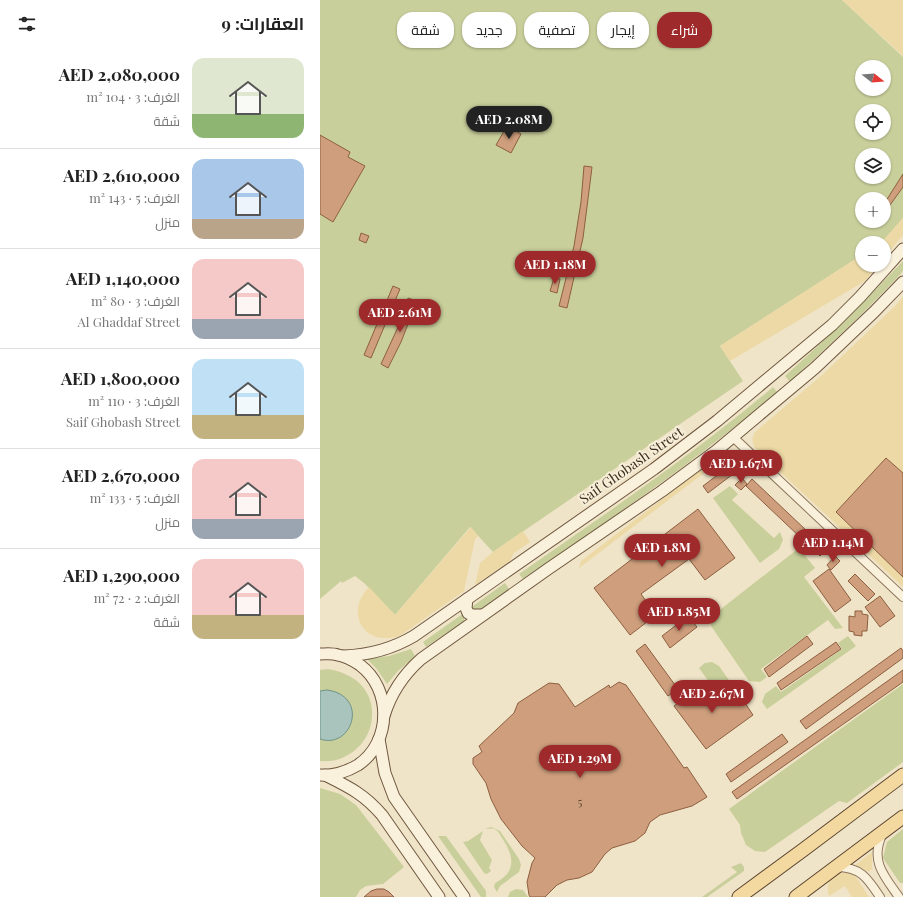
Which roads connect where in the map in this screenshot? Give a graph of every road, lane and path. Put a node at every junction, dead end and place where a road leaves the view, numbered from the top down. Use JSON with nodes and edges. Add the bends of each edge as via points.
{"nodes":[{"id":1,"x":903,"y":249,"type":"edge"},
{"id":2,"x":903,"y":282,"type":"edge"},
{"id":3,"x":733,"y":437,"type":"junction"},
{"id":4,"x":903,"y":597,"type":"edge"},
{"id":5,"x":467,"y":599,"type":"junction"},
{"id":6,"x":482,"y":615,"type":"junction"},
{"id":7,"x":320,"y":654,"type":"edge"},
{"id":8,"x":344,"y":656,"type":"junction"},
{"id":9,"x":384,"y":716,"type":"junction"},
{"id":10,"x":379,"y":739,"type":"junction"},
{"id":11,"x":322,"y":775,"type":"edge"},
{"id":12,"x":903,"y":775,"type":"edge"},
{"id":13,"x":903,"y":817,"type":"edge"},
{"id":14,"x":883,"y":833,"type":"junction"},
{"id":15,"x":836,"y":867,"type":"junction"},
{"id":16,"x":439,"y":897,"type":"edge"},
{"id":17,"x":464,"y":897,"type":"edge"},
{"id":18,"x":739,"y":897,"type":"edge"},
{"id":19,"x":796,"y":897,"type":"edge"},
{"id":20,"x":880,"y":897,"type":"edge"},
{"id":21,"x":899,"y":897,"type":"edge"}],
"edges":[{"from":1,"to":5,"type":"street","name":"Saif Ghobash Street","via":[[832,324],[723,417],[654,469]]},
{"from":2,"to":3,"type":"street","via":[[845,340]]},
{"from":3,"to":4,"type":"street"},
{"from":3,"to":6,"type":"street","via":[[662,491]]},
{"from":5,"to":6,"type":"street","via":[[468,613]]},
{"from":5,"to":8,"type":"street","name":"Saif Ghobash Street","via":[[400,643],[374,652]]},
{"from":6,"to":9,"type":"street","via":[[412,666],[395,689]]},
{"from":7,"to":8,"type":"street"},
{"from":8,"to":9,"type":"street","via":[[363,668],[377,685]]},
{"from":9,"to":10,"type":"street"},
{"from":10,"to":11,"type":"street","via":[[361,762],[343,772]]},
{"from":10,"to":17,"type":"street","via":[[385,773],[394,797]]},
{"from":11,"to":16,"type":"street","via":[[348,786],[372,803]]},
{"from":12,"to":18,"type":"main road"},
{"from":13,"to":14,"type":"main road"},
{"from":14,"to":15,"type":"main road"},
{"from":14,"to":21,"type":"street","via":[[878,844],[878,863]]},
{"from":15,"to":19,"type":"main road"},
{"from":15,"to":20,"type":"street","via":[[852,868],[865,876]]}]}
